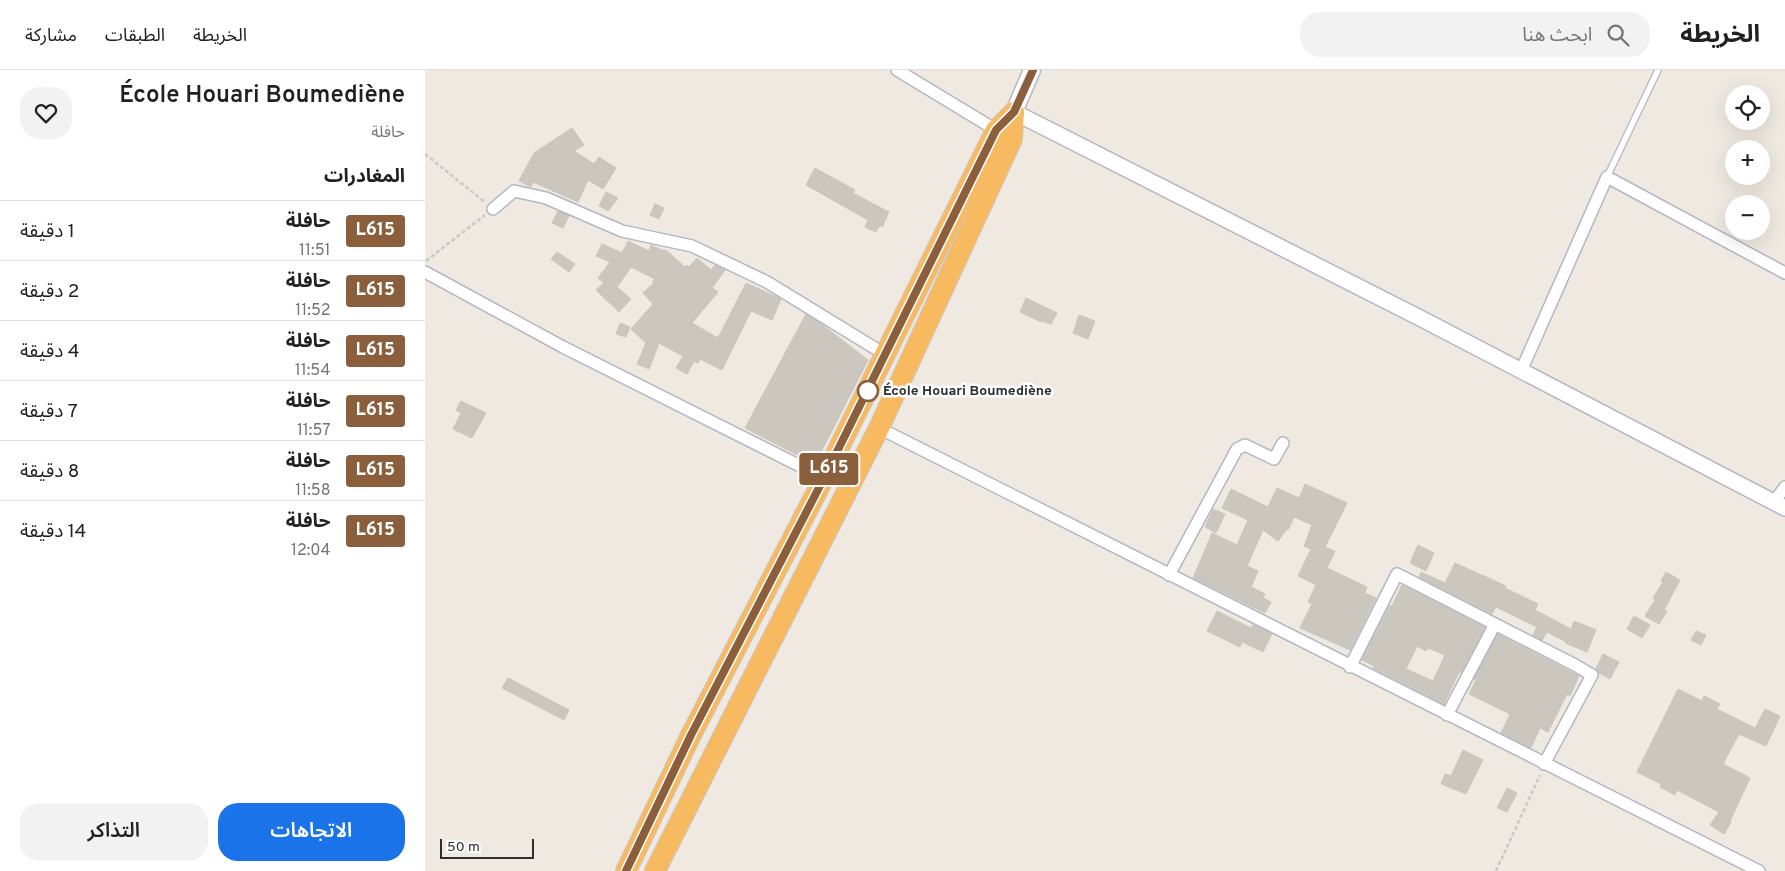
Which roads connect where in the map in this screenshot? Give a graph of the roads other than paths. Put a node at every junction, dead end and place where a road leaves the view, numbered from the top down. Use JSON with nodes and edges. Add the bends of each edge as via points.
{"nodes":[{"id":1,"x":897,"y":70,"type":"edge"},
{"id":2,"x":1032,"y":70,"type":"edge"},
{"id":3,"x":1658,"y":70,"type":"edge"},
{"id":4,"x":1014,"y":112,"type":"junction"},
{"id":5,"x":996,"y":130,"type":"junction"},
{"id":6,"x":1607,"y":177,"type":"junction"},
{"id":7,"x":493,"y":209,"type":"road end"},
{"id":8,"x":425,"y":272,"type":"edge"},
{"id":9,"x":1785,"y":272,"type":"edge"},
{"id":10,"x":886,"y":355,"type":"junction"},
{"id":11,"x":1521,"y":371,"type":"junction"},
{"id":12,"x":879,"y":428,"type":"junction"},
{"id":13,"x":1283,"y":443,"type":"dead end"},
{"id":14,"x":824,"y":478,"type":"junction"},
{"id":15,"x":1785,"y":487,"type":"edge"},
{"id":16,"x":1779,"y":505,"type":"edge"},
{"id":17,"x":1169,"y":576,"type":"junction"},
{"id":18,"x":1495,"y":624,"type":"junction"},
{"id":19,"x":1350,"y":666,"type":"junction"},
{"id":20,"x":1447,"y":715,"type":"junction"},
{"id":21,"x":1544,"y":764,"type":"junction"},
{"id":22,"x":626,"y":871,"type":"edge"},
{"id":23,"x":655,"y":871,"type":"edge"},
{"id":24,"x":1759,"y":871,"type":"edge"}],
"edges":[{"from":1,"to":5,"type":"street"},
{"from":2,"to":4,"type":"main road"},
{"from":3,"to":6,"type":"lane"},
{"from":4,"to":5,"type":"highway"},
{"from":4,"to":11,"type":"street"},
{"from":4,"to":12,"type":"highway","via":[[1012,139]]},
{"from":5,"to":10,"type":"highway"},
{"from":6,"to":9,"type":"street"},
{"from":6,"to":11,"type":"street"},
{"from":7,"to":10,"type":"street","via":[[514,192],[546,198],[622,231],[692,246],[767,282]]},
{"from":8,"to":14,"type":"street","via":[[563,347]]},
{"from":10,"to":14,"type":"highway"},
{"from":11,"to":16,"type":"street"},
{"from":12,"to":17,"type":"street"},
{"from":12,"to":23,"type":"highway"},
{"from":13,"to":17,"type":"street","via":[[1274,459],[1245,446],[1237,449]]},
{"from":14,"to":22,"type":"highway","via":[[691,735]]},
{"from":15,"to":16,"type":"street"},
{"from":17,"to":19,"type":"street"},
{"from":18,"to":19,"type":"street","via":[[1397,574]]},
{"from":18,"to":20,"type":"street"},
{"from":18,"to":21,"type":"street","via":[[1592,676]]},
{"from":19,"to":20,"type":"street"},
{"from":20,"to":21,"type":"street"},
{"from":21,"to":24,"type":"street"}]}
